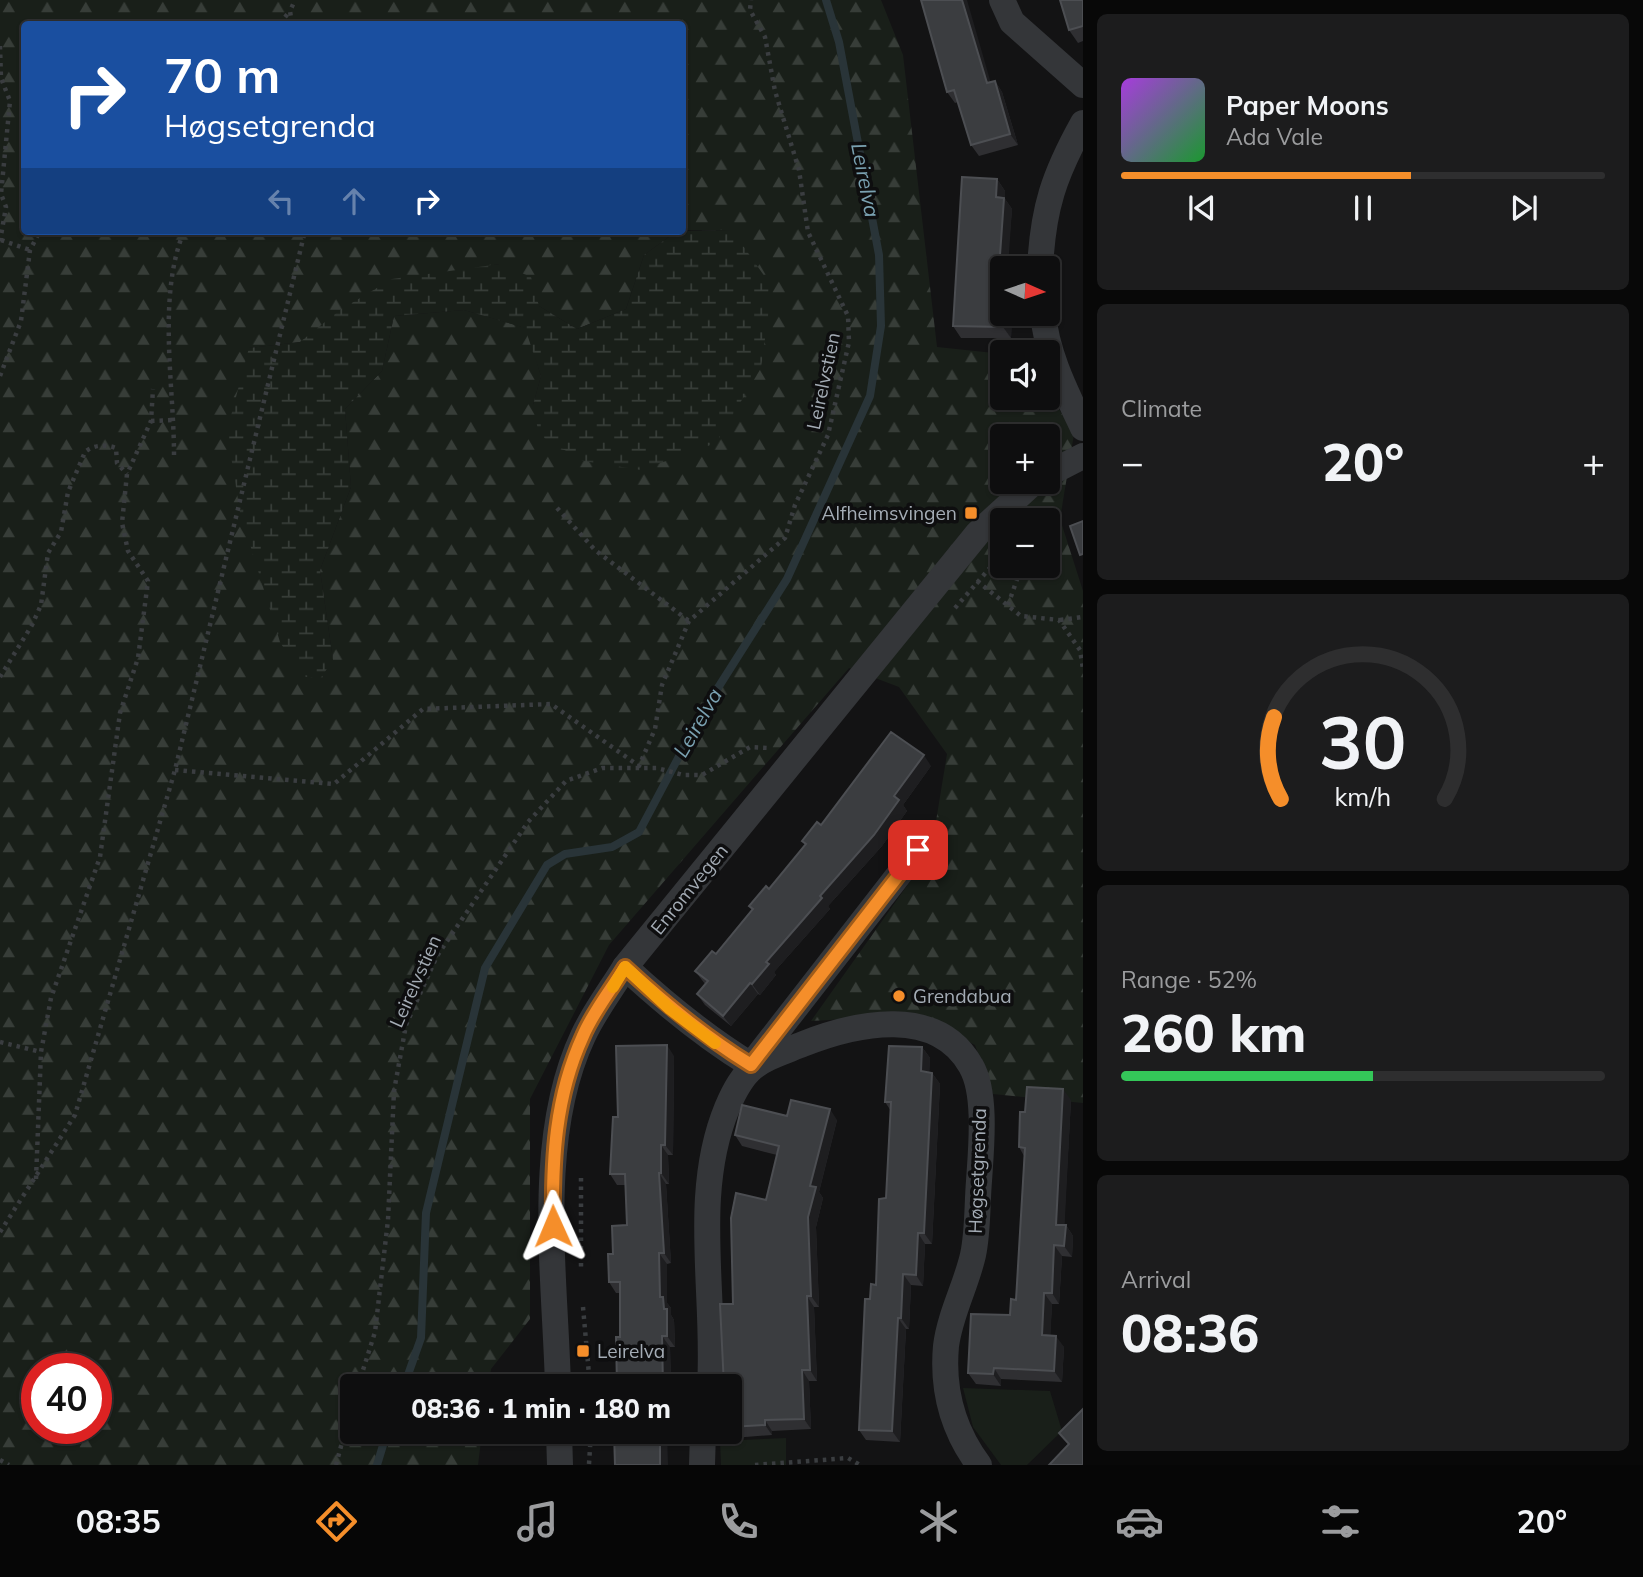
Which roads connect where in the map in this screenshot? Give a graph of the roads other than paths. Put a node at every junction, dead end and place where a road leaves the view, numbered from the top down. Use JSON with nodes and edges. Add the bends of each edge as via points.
{"nodes":[{"id":1,"x":1002,"y":0,"type":"edge"},
{"id":2,"x":1083,"y":85,"type":"edge"},
{"id":3,"x":1083,"y":123,"type":"edge"},
{"id":4,"x":1041,"y":256,"type":"edge"},
{"id":5,"x":1044,"y":326,"type":"edge"},
{"id":6,"x":1083,"y":428,"type":"edge"},
{"id":7,"x":1083,"y":456,"type":"edge"},
{"id":8,"x":1060,"y":468,"type":"edge"},
{"id":9,"x":1021,"y":494,"type":"edge"},
{"id":10,"x":918,"y":850,"type":"dead end"},
{"id":11,"x":625,"y":967,"type":"junction"},
{"id":12,"x":751,"y":1065,"type":"junction"},
{"id":13,"x":558,"y":1374,"type":"edge"},
{"id":14,"x":711,"y":1374,"type":"edge"},
{"id":15,"x":559,"y":1444,"type":"edge"},
{"id":16,"x":703,"y":1444,"type":"edge"},
{"id":17,"x":560,"y":1465,"type":"edge"},
{"id":18,"x":702,"y":1465,"type":"edge"},
{"id":19,"x":979,"y":1465,"type":"edge"}],
"edges":[{"from":1,"to":2,"type":"street","via":[[1012,22]]},
{"from":3,"to":4,"type":"street","via":[[1058,168],[1042,225]]},
{"from":5,"to":6,"type":"street","via":[[1061,381]]},
{"from":7,"to":8,"type":"street"},
{"from":9,"to":11,"type":"street","name":"Enromvegen","via":[[978,533]]},
{"from":10,"to":12,"type":"street"},
{"from":11,"to":12,"type":"street","via":[[670,1009]]},
{"from":11,"to":13,"type":"street","name":"Enromvegen","via":[[583,1035],[564,1085],[554,1137]]},
{"from":12,"to":14,"type":"street","via":[[727,1107],[710,1160]]},
{"from":12,"to":19,"type":"street","name":"Høgsetgrenda","via":[[856,1026],[886,1023],[912,1026],[941,1037],[959,1049],[972,1067],[980,1096],[973,1254],[946,1347],[947,1396],[957,1431]]},
{"from":15,"to":17,"type":"street"},
{"from":16,"to":18,"type":"street"}]}
